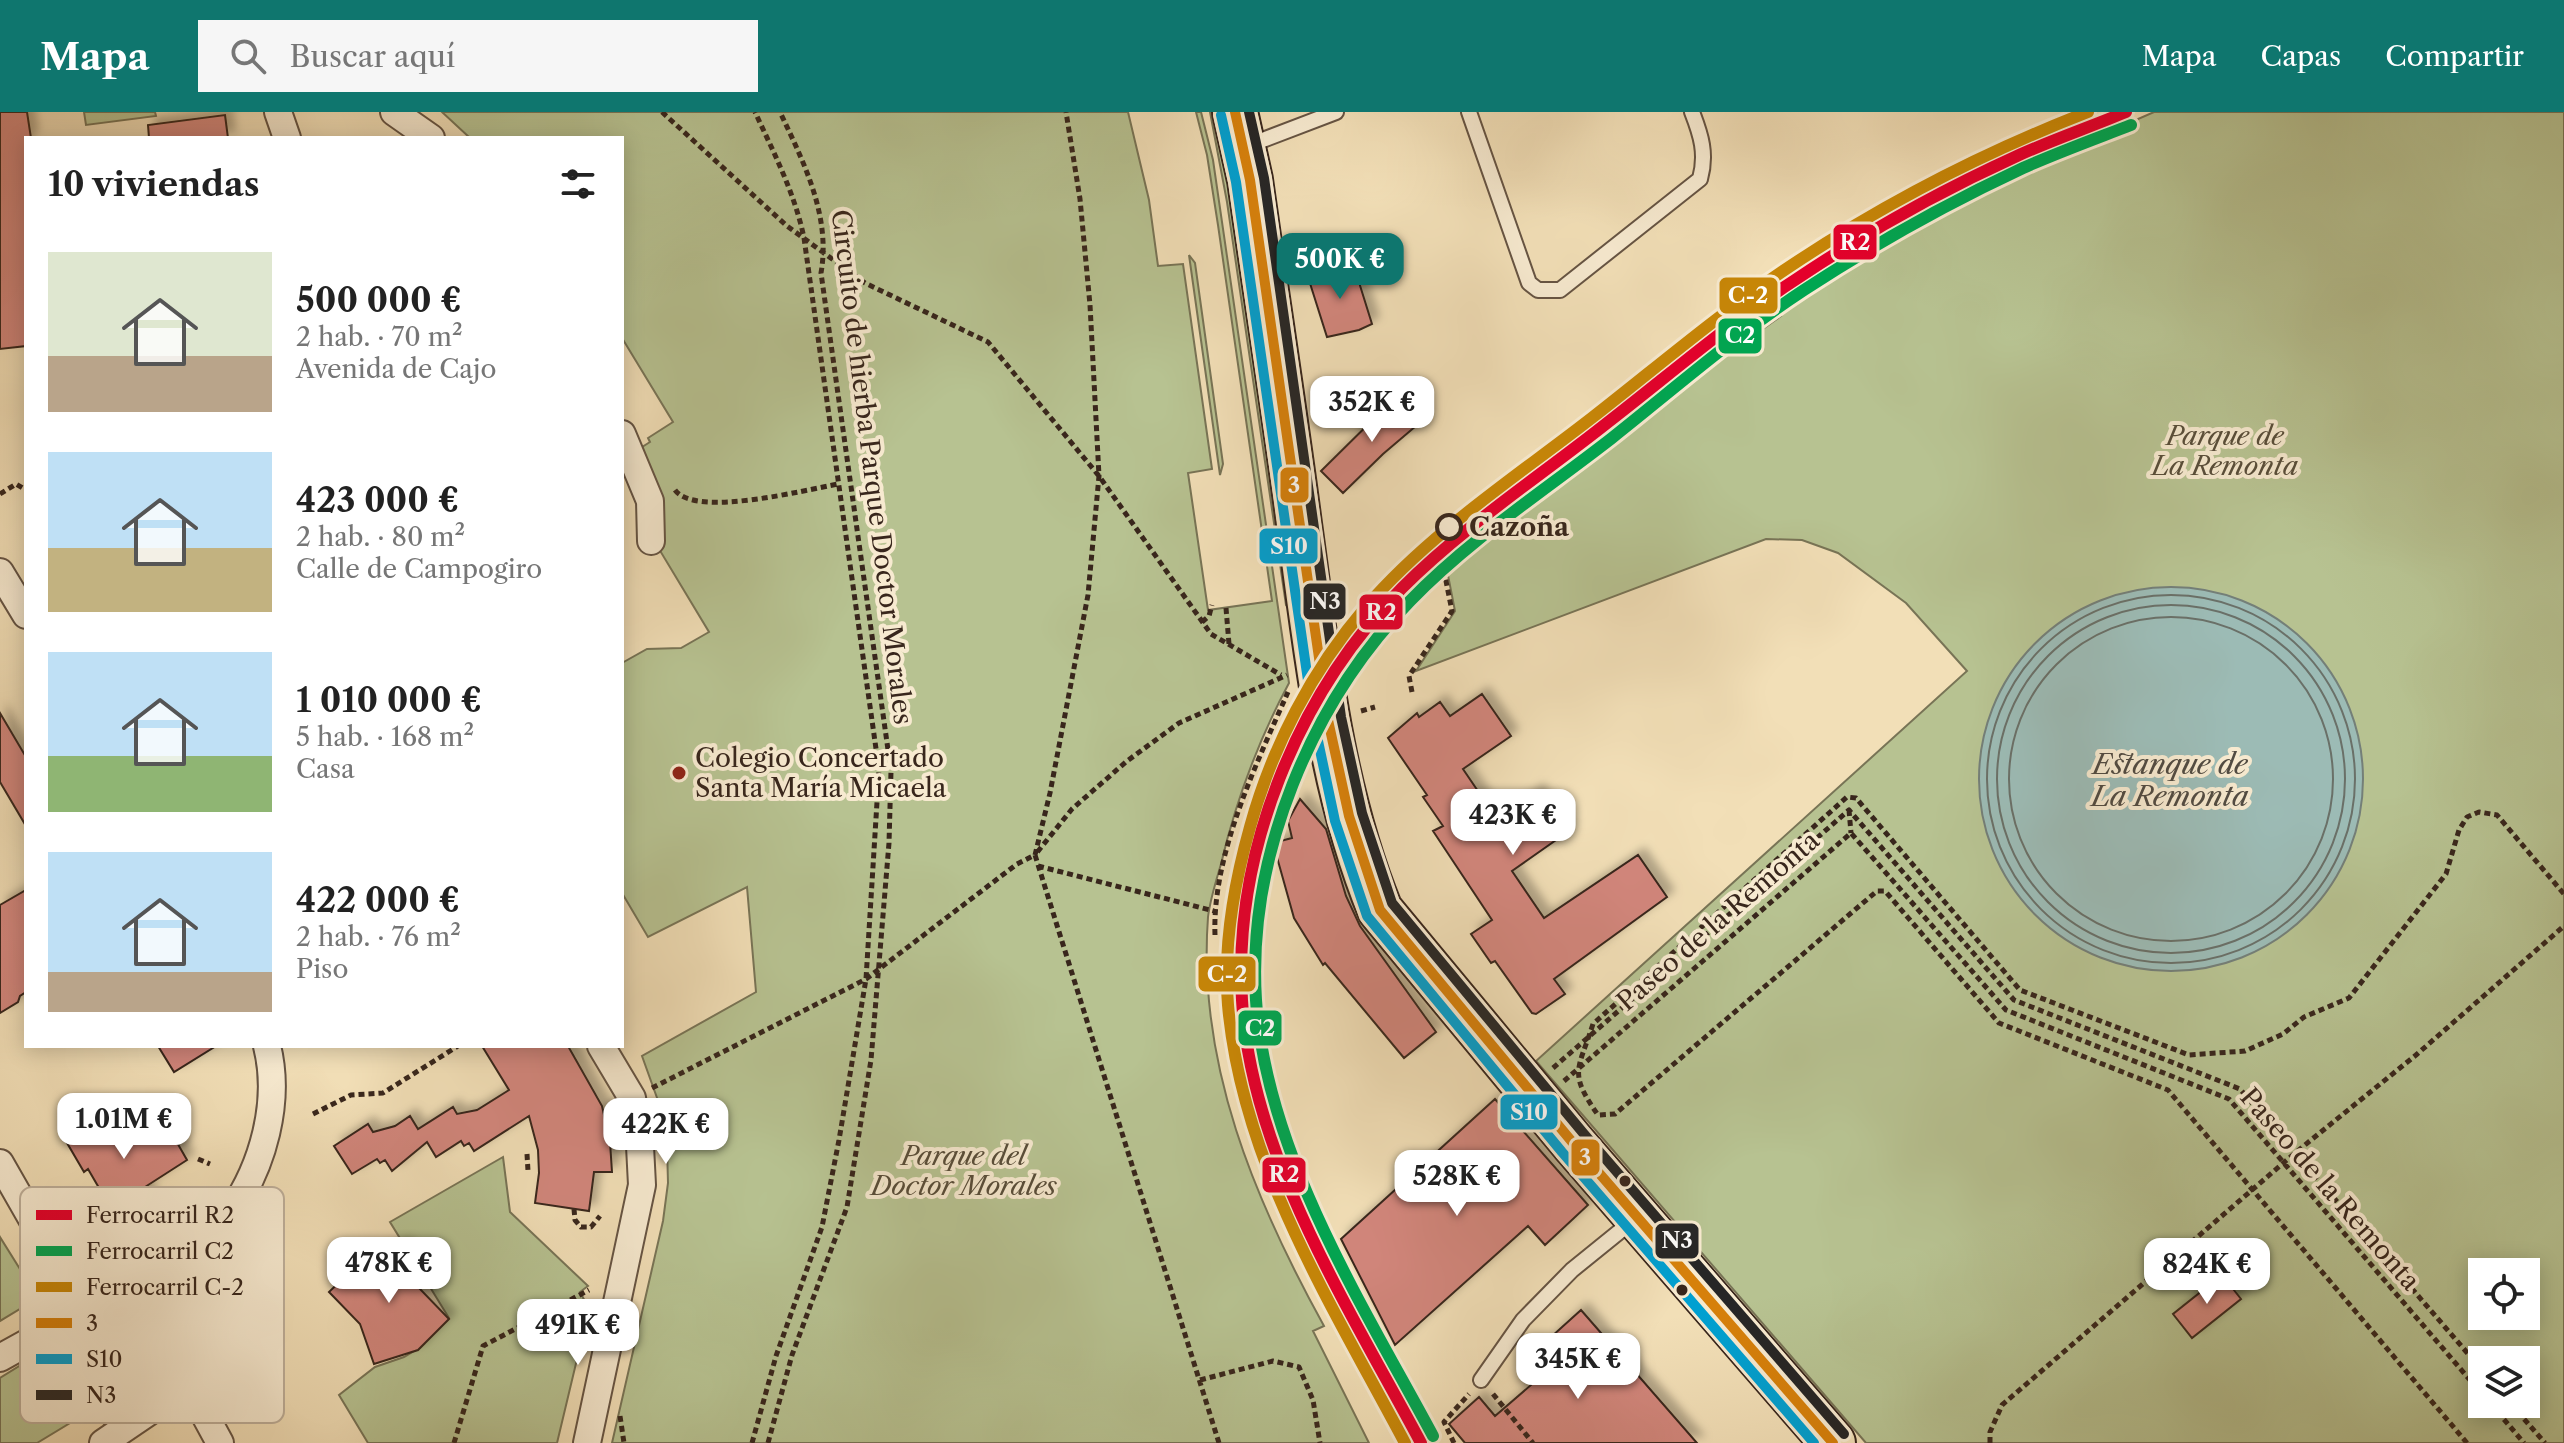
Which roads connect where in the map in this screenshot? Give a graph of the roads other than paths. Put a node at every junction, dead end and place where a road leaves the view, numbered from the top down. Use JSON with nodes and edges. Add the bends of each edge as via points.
{"nodes":[{"id":1,"x":278,"y":112,"type":"edge"},
{"id":2,"x":394,"y":112,"type":"edge"},
{"id":3,"x":1336,"y":112,"type":"edge"},
{"id":4,"x":1469,"y":112,"type":"edge"},
{"id":5,"x":1692,"y":112,"type":"edge"},
{"id":6,"x":1239,"y":130,"type":"edge"},
{"id":7,"x":286,"y":136,"type":"edge"},
{"id":8,"x":428,"y":136,"type":"edge"},
{"id":9,"x":624,"y":439,"type":"edge"},
{"id":10,"x":651,"y":541,"type":"dead end"},
{"id":11,"x":0,"y":572,"type":"edge"},
{"id":12,"x":24,"y":612,"type":"edge"},
{"id":13,"x":268,"y":1048,"type":"edge"},
{"id":14,"x":602,"y":1048,"type":"edge"},
{"id":15,"x":0,"y":1163,"type":"edge"},
{"id":16,"x":246,"y":1187,"type":"edge"},
{"id":17,"x":20,"y":1198,"type":"edge"},
{"id":18,"x":1626,"y":1227,"type":"junction"},
{"id":19,"x":20,"y":1347,"type":"edge"},
{"id":20,"x":0,"y":1358,"type":"edge"},
{"id":21,"x":1481,"y":1380,"type":"road end"},
{"id":22,"x":132,"y":1423,"type":"edge"},
{"id":23,"x":209,"y":1423,"type":"edge"},
{"id":24,"x":103,"y":1443,"type":"edge"},
{"id":25,"x":220,"y":1443,"type":"edge"},
{"id":26,"x":587,"y":1443,"type":"edge"},
{"id":27,"x":1833,"y":1443,"type":"edge"}],
"edges":[{"from":1,"to":7,"type":"street"},
{"from":2,"to":8,"type":"street"},
{"from":3,"to":6,"type":"lane"},
{"from":4,"to":5,"type":"lane","via":[[1529,283],[1538,290],[1560,290],[1700,179],[1705,161]]},
{"from":6,"to":18,"type":"highway","via":[[1256,225],[1308,697],[1366,875],[1380,910],[1534,1096]]},
{"from":9,"to":10,"type":"street","via":[[650,501]]},
{"from":11,"to":12,"type":"street"},
{"from":13,"to":16,"type":"street","via":[[268,1126]]},
{"from":14,"to":26,"type":"street","via":[[632,1098],[642,1185]]},
{"from":15,"to":17,"type":"street"},
{"from":18,"to":21,"type":"lane","via":[[1572,1270],[1523,1320]]},
{"from":18,"to":27,"type":"highway"},
{"from":19,"to":20,"type":"street"},
{"from":22,"to":24,"type":"street"},
{"from":23,"to":25,"type":"street"}]}
